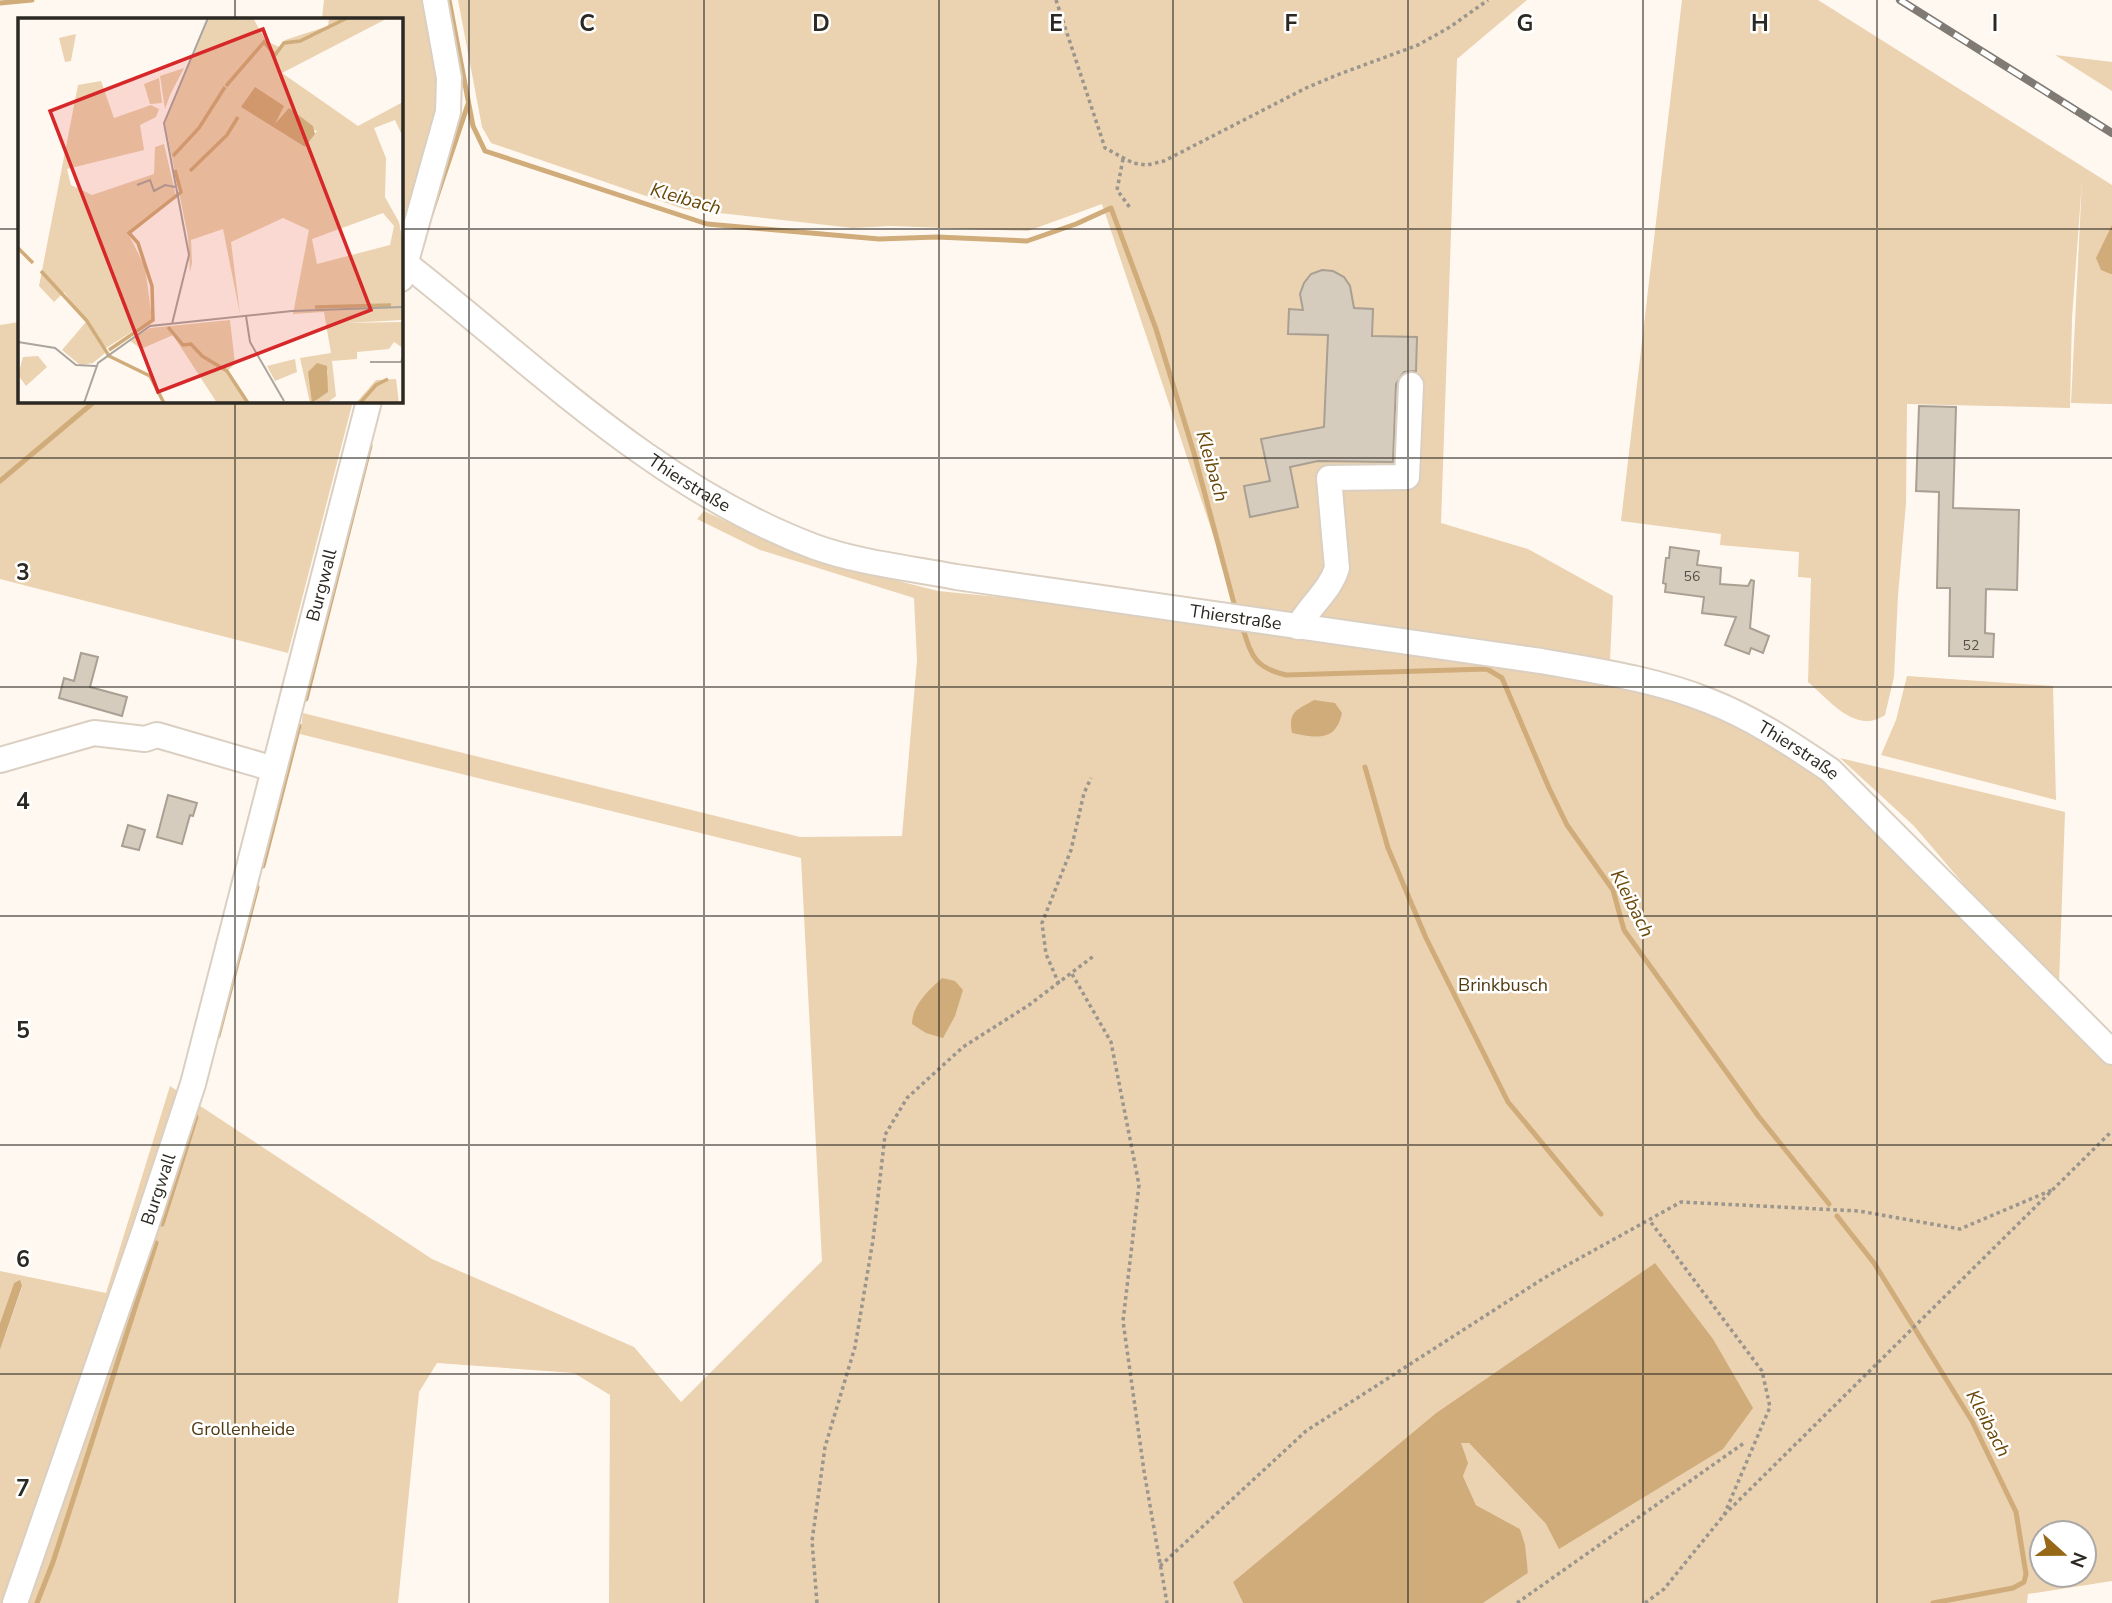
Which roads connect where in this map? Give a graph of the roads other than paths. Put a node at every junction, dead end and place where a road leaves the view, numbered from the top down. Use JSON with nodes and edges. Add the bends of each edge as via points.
{"nodes":[{"id":1,"x":435,"y":0,"type":"edge"},
{"id":2,"x":403,"y":271,"type":"edge"},
{"id":3,"x":1411,"y":385,"type":"dead end"},
{"id":4,"x":369,"y":402,"type":"edge"},
{"id":5,"x":1298,"y":627,"type":"junction"},
{"id":6,"x":0,"y":760,"type":"edge"},
{"id":7,"x":274,"y":769,"type":"junction"},
{"id":8,"x":2112,"y":1052,"type":"edge"},
{"id":9,"x":15,"y":1603,"type":"edge"}],
"edges":[{"from":1,"to":2,"type":"street","name":"Thierstraße","via":[[449,78],[448,112]]},
{"from":2,"to":5,"type":"street","name":"Thierstraße","via":[[650,459],[701,492],[818,548],[956,577]]},
{"from":3,"to":5,"type":"street","name":"Thierstraße","via":[[1407,477],[1329,478],[1337,568],[1333,581]]},
{"from":4,"to":7,"type":"street","name":"Burgwall"},
{"from":5,"to":8,"type":"street","name":"Thierstraße","via":[[1625,676],[1704,699],[1749,719],[1839,779]]},
{"from":6,"to":7,"type":"street","via":[[94,733],[145,739],[157,735]]},
{"from":7,"to":9,"type":"street","name":"Burgwall","via":[[193,1084]]}]}
